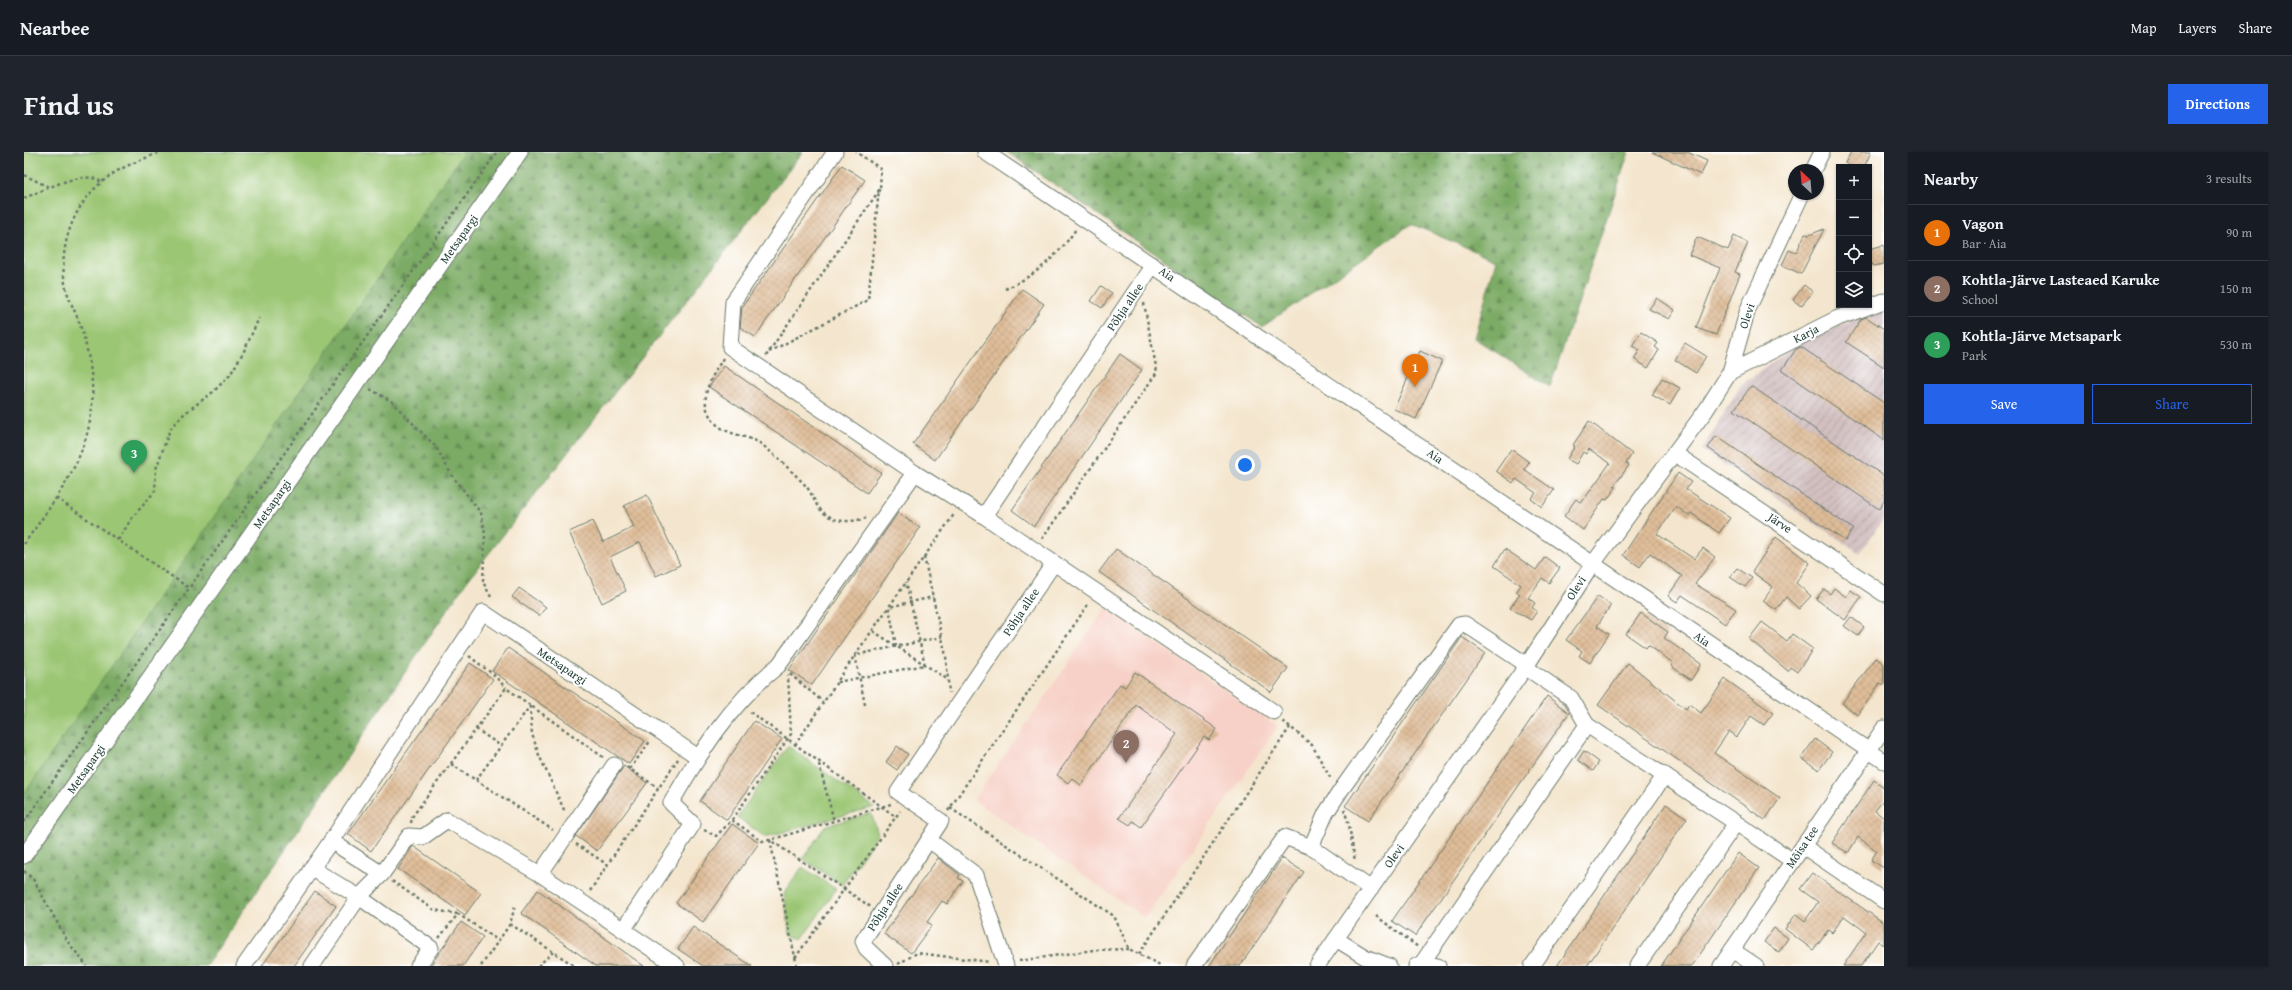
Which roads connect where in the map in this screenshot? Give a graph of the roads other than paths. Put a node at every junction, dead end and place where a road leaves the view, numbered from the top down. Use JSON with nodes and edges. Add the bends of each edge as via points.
{"nodes":[{"id":1,"x":520,"y":152,"type":"edge"},
{"id":2,"x":835,"y":152,"type":"edge"},
{"id":3,"x":985,"y":152,"type":"edge"},
{"id":4,"x":1822,"y":152,"type":"edge"},
{"id":5,"x":1816,"y":164,"type":"edge"},
{"id":6,"x":1799,"y":200,"type":"edge"},
{"id":7,"x":1153,"y":266,"type":"junction"},
{"id":8,"x":1884,"y":301,"type":"edge"},
{"id":9,"x":1730,"y":372,"type":"junction"},
{"id":10,"x":1674,"y":453,"type":"junction"},
{"id":11,"x":915,"y":473,"type":"junction"},
{"id":12,"x":984,"y":516,"type":"junction"},
{"id":13,"x":1054,"y":563,"type":"junction"},
{"id":14,"x":1592,"y":565,"type":"junction"},
{"id":15,"x":1884,"y":594,"type":"edge"},
{"id":16,"x":1526,"y":666,"type":"junction"},
{"id":17,"x":1274,"y":712,"type":"dead end"},
{"id":18,"x":1587,"y":725,"type":"junction"},
{"id":19,"x":1884,"y":728,"type":"edge"},
{"id":20,"x":1869,"y":751,"type":"junction"},
{"id":21,"x":698,"y":757,"type":"junction"},
{"id":22,"x":1884,"y":761,"type":"edge"},
{"id":23,"x":614,"y":765,"type":"road end"},
{"id":24,"x":1665,"y":775,"type":"junction"},
{"id":25,"x":1736,"y":823,"type":"junction"},
{"id":26,"x":929,"y":840,"type":"junction"},
{"id":27,"x":331,"y":841,"type":"junction"},
{"id":28,"x":1803,"y":846,"type":"junction"},
{"id":29,"x":1311,"y":847,"type":"junction"},
{"id":30,"x":24,"y":856,"type":"edge"},
{"id":31,"x":1793,"y":861,"type":"junction"},
{"id":32,"x":310,"y":868,"type":"junction"},
{"id":33,"x":382,"y":874,"type":"junction"},
{"id":34,"x":540,"y":874,"type":"junction"},
{"id":35,"x":1371,"y":889,"type":"junction"},
{"id":36,"x":359,"y":897,"type":"junction"},
{"id":37,"x":1884,"y":900,"type":"edge"},
{"id":38,"x":623,"y":930,"type":"junction"},
{"id":39,"x":1336,"y":939,"type":"junction"},
{"id":40,"x":1732,"y":950,"type":"junction"},
{"id":41,"x":1422,"y":961,"type":"edge"},
{"id":42,"x":244,"y":966,"type":"edge"},
{"id":43,"x":312,"y":966,"type":"edge"},
{"id":44,"x":418,"y":966,"type":"edge"},
{"id":45,"x":677,"y":966,"type":"edge"},
{"id":46,"x":885,"y":966,"type":"edge"},
{"id":47,"x":1006,"y":966,"type":"edge"},
{"id":48,"x":1194,"y":966,"type":"edge"},
{"id":49,"x":1317,"y":966,"type":"edge"},
{"id":50,"x":1389,"y":966,"type":"edge"},
{"id":51,"x":1438,"y":966,"type":"edge"},
{"id":52,"x":1532,"y":966,"type":"edge"},
{"id":53,"x":1637,"y":966,"type":"edge"},
{"id":54,"x":1721,"y":966,"type":"edge"},
{"id":55,"x":1756,"y":966,"type":"edge"}],
"edges":[{"from":1,"to":30,"type":"street","name":"Metsapargi"},
{"from":2,"to":11,"type":"street","via":[[733,302],[730,347]]},
{"from":3,"to":7,"type":"street","name":"Aia"},
{"from":4,"to":5,"type":"street"},
{"from":6,"to":9,"type":"street","name":"Olevi","via":[[1748,309]]},
{"from":7,"to":12,"type":"street","name":"Põhja allee"},
{"from":7,"to":14,"type":"street","name":"Aia","via":[[1454,468]]},
{"from":8,"to":9,"type":"street","name":"Karja","via":[[1838,318]]},
{"from":9,"to":10,"type":"street","name":"Olevi"},
{"from":10,"to":14,"type":"street","name":"Olevi"},
{"from":10,"to":15,"type":"street","name":"Järve"},
{"from":11,"to":12,"type":"street"},
{"from":11,"to":21,"type":"street","via":[[779,665],[757,682],[737,703]]},
{"from":12,"to":13,"type":"street"},
{"from":13,"to":17,"type":"street"},
{"from":13,"to":26,"type":"street","name":"Põhja allee","via":[[898,792],[941,821]]},
{"from":14,"to":16,"type":"street","name":"Olevi"},
{"from":14,"to":20,"type":"street","name":"Aia"},
{"from":16,"to":18,"type":"street","via":[[1571,698]]},
{"from":16,"to":29,"type":"street","via":[[1465,624],[1459,624],[1341,790],[1326,813]]},
{"from":16,"to":35,"type":"street","name":"Olevi"},
{"from":18,"to":24,"type":"street"},
{"from":18,"to":41,"type":"street"},
{"from":19,"to":20,"type":"street","name":"Mõisa tee"},
{"from":20,"to":22,"type":"street","name":"Aia"},
{"from":20,"to":28,"type":"street","name":"Mõisa tee"},
{"from":21,"to":27,"type":"street","name":"Metsapargi","via":[[483,612]]},
{"from":21,"to":38,"type":"street","via":[[672,803],[693,824]]},
{"from":23,"to":34,"type":"street"},
{"from":24,"to":25,"type":"street"},
{"from":24,"to":52,"type":"street"},
{"from":25,"to":31,"type":"street"},
{"from":25,"to":53,"type":"street"},
{"from":26,"to":46,"type":"street","name":"Põhja allee","via":[[863,941],[866,948]]},
{"from":26,"to":47,"type":"street","via":[[976,875]]},
{"from":27,"to":32,"type":"street","name":"Metsapargi"},
{"from":27,"to":33,"type":"street"},
{"from":28,"to":31,"type":"street","name":"Mõisa tee"},
{"from":28,"to":37,"type":"street"},
{"from":29,"to":35,"type":"street"},
{"from":29,"to":48,"type":"street","via":[[1285,837]]},
{"from":31,"to":40,"type":"street","name":"Mõisa tee"},
{"from":32,"to":36,"type":"street"},
{"from":32,"to":42,"type":"street","name":"Metsapargi"},
{"from":33,"to":34,"type":"street","via":[[409,836],[423,837],[447,820]]},
{"from":33,"to":36,"type":"street"},
{"from":34,"to":38,"type":"street"},
{"from":35,"to":39,"type":"street","name":"Olevi"},
{"from":36,"to":43,"type":"street"},
{"from":36,"to":44,"type":"street","via":[[431,948]]},
{"from":38,"to":45,"type":"street"},
{"from":39,"to":49,"type":"street","name":"Olevi"},
{"from":39,"to":50,"type":"street","via":[[1365,957]]},
{"from":40,"to":54,"type":"street","name":"Mõisa tee"},
{"from":40,"to":55,"type":"street"},
{"from":41,"to":51,"type":"street"}]}
